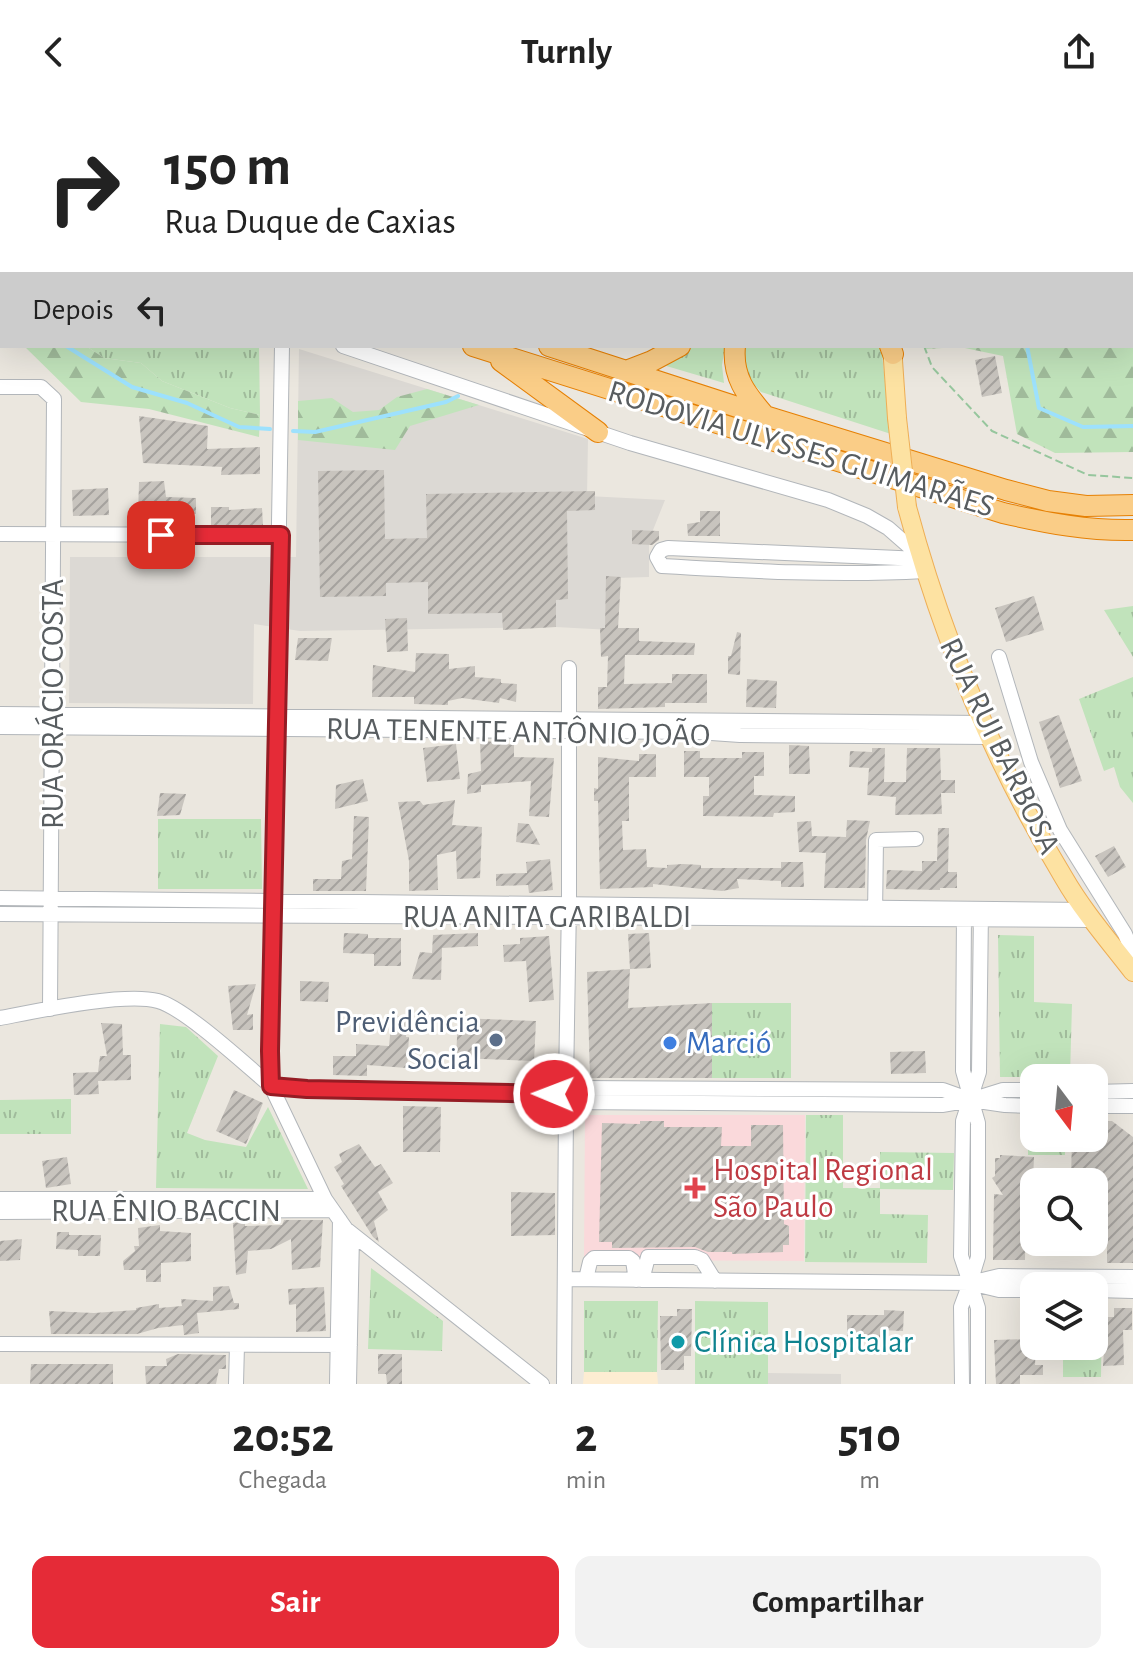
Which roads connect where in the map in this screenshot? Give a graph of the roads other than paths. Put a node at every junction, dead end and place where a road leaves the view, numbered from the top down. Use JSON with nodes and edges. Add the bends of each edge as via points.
{"nodes":[{"id":1,"x":282,"y":348,"type":"edge"},
{"id":2,"x":349,"y":348,"type":"edge"},
{"id":3,"x":479,"y":348,"type":"edge"},
{"id":4,"x":555,"y":348,"type":"edge"},
{"id":5,"x":676,"y":348,"type":"edge"},
{"id":6,"x":735,"y":348,"type":"edge"},
{"id":7,"x":892,"y":349,"type":"edge"},
{"id":8,"x":626,"y":371,"type":"junction"},
{"id":9,"x":0,"y":387,"type":"edge"},
{"id":10,"x":765,"y":416,"type":"junction"},
{"id":11,"x":598,"y":432,"type":"junction"},
{"id":12,"x":1133,"y":505,"type":"edge"},
{"id":13,"x":1133,"y":530,"type":"edge"},
{"id":14,"x":0,"y":534,"type":"edge"},
{"id":15,"x":53,"y":535,"type":"junction"},
{"id":16,"x":281,"y":535,"type":"junction"},
{"id":17,"x":715,"y":550,"type":"junction"},
{"id":18,"x":776,"y":553,"type":"junction"},
{"id":19,"x":832,"y":555,"type":"junction"},
{"id":20,"x":921,"y":562,"type":"junction"},
{"id":21,"x":715,"y":569,"type":"junction"},
{"id":22,"x":775,"y":570,"type":"junction"},
{"id":23,"x":831,"y":572,"type":"junction"},
{"id":24,"x":999,"y":657,"type":"dead end"},
{"id":25,"x":569,"y":668,"type":"dead end"},
{"id":26,"x":0,"y":714,"type":"edge"},
{"id":27,"x":53,"y":721,"type":"junction"},
{"id":28,"x":277,"y":722,"type":"junction"},
{"id":29,"x":570,"y":725,"type":"junction"},
{"id":30,"x":0,"y":727,"type":"edge"},
{"id":31,"x":986,"y":730,"type":"junction"},
{"id":32,"x":916,"y":839,"type":"dead end"},
{"id":33,"x":0,"y":898,"type":"edge"},
{"id":34,"x":52,"y":898,"type":"junction"},
{"id":35,"x":134,"y":907,"type":"junction"},
{"id":36,"x":273,"y":909,"type":"junction"},
{"id":37,"x":569,"y":910,"type":"junction"},
{"id":38,"x":875,"y":913,"type":"junction"},
{"id":39,"x":964,"y":913,"type":"junction"},
{"id":40,"x":981,"y":913,"type":"junction"},
{"id":41,"x":0,"y":914,"type":"edge"},
{"id":42,"x":52,"y":914,"type":"junction"},
{"id":43,"x":1089,"y":915,"type":"junction"},
{"id":44,"x":1131,"y":969,"type":"edge"},
{"id":45,"x":980,"y":976,"type":"junction"},
{"id":46,"x":963,"y":977,"type":"junction"},
{"id":47,"x":50,"y":1009,"type":"junction"},
{"id":48,"x":0,"y":1018,"type":"edge"},
{"id":49,"x":963,"y":1029,"type":"junction"},
{"id":50,"x":979,"y":1029,"type":"junction"},
{"id":51,"x":270,"y":1051,"type":"junction"},
{"id":52,"x":241,"y":1061,"type":"junction"},
{"id":53,"x":271,"y":1086,"type":"junction"},
{"id":54,"x":307,"y":1089,"type":"junction"},
{"id":55,"x":1020,"y":1090,"type":"edge"},
{"id":56,"x":1133,"y":1091,"type":"edge"},
{"id":57,"x":1108,"y":1092,"type":"edge"},
{"id":58,"x":570,"y":1094,"type":"junction"},
{"id":59,"x":971,"y":1100,"type":"junction"},
{"id":60,"x":1020,"y":1106,"type":"edge"},
{"id":61,"x":1108,"y":1106,"type":"edge"},
{"id":62,"x":1133,"y":1106,"type":"edge"},
{"id":63,"x":285,"y":1118,"type":"junction"},
{"id":64,"x":0,"y":1199,"type":"edge"},
{"id":65,"x":38,"y":1205,"type":"junction"},
{"id":66,"x":332,"y":1210,"type":"junction"},
{"id":67,"x":0,"y":1212,"type":"edge"},
{"id":68,"x":352,"y":1235,"type":"junction"},
{"id":69,"x":1133,"y":1277,"type":"edge"},
{"id":70,"x":1020,"y":1278,"type":"edge"},
{"id":71,"x":567,"y":1279,"type":"junction"},
{"id":72,"x":586,"y":1279,"type":"junction"},
{"id":73,"x":1108,"y":1279,"type":"edge"},
{"id":74,"x":639,"y":1280,"type":"junction"},
{"id":75,"x":715,"y":1281,"type":"junction"},
{"id":76,"x":970,"y":1283,"type":"junction"},
{"id":77,"x":1020,"y":1290,"type":"edge"},
{"id":78,"x":1108,"y":1290,"type":"edge"},
{"id":79,"x":1133,"y":1291,"type":"edge"},
{"id":80,"x":0,"y":1344,"type":"edge"},
{"id":81,"x":237,"y":1345,"type":"junction"},
{"id":82,"x":343,"y":1345,"type":"junction"},
{"id":83,"x":962,"y":1380,"type":"edge"},
{"id":84,"x":978,"y":1380,"type":"edge"},
{"id":85,"x":236,"y":1384,"type":"edge"},
{"id":86,"x":337,"y":1384,"type":"edge"},
{"id":87,"x":349,"y":1384,"type":"edge"},
{"id":88,"x":542,"y":1384,"type":"edge"},
{"id":89,"x":564,"y":1384,"type":"edge"}],
"edges":[{"from":1,"to":16,"type":"street"},
{"from":2,"to":11,"type":"street"},
{"from":3,"to":11,"type":"highway"},
{"from":3,"to":13,"type":"highway","name":"RODOVIA ULYSSES GUIMARÃES","via":[[1003,513],[1086,530]]},
{"from":4,"to":8,"type":"highway","name":"RODOVIA ULYSSES GUIMARÃES"},
{"from":5,"to":8,"type":"highway"},
{"from":6,"to":10,"type":"highway","via":[[734,369]]},
{"from":7,"to":20,"type":"main road","name":"RUA RUI BARBOSA","bridge":true,"via":[[907,507]]},
{"from":8,"to":10,"type":"highway","name":"RODOVIA ULYSSES GUIMARÃES"},
{"from":9,"to":15,"type":"street","name":"RUA ORÁCIO COSTA","via":[[41,387],[54,399]]},
{"from":10,"to":12,"type":"highway","name":"RODOVIA ULYSSES GUIMARÃES","via":[[1048,501]]},
{"from":11,"to":20,"type":"street","via":[[828,500],[888,528]]},
{"from":14,"to":15,"type":"street"},
{"from":15,"to":16,"type":"street"},
{"from":15,"to":27,"type":"street","name":"RUA ORÁCIO COSTA"},
{"from":16,"to":28,"type":"street"},
{"from":17,"to":18,"type":"street"},
{"from":17,"to":21,"type":"street"},
{"from":17,"to":21,"type":"street","via":[[668,548],[657,557],[662,566]]},
{"from":18,"to":19,"type":"street"},
{"from":18,"to":22,"type":"street"},
{"from":19,"to":20,"type":"street"},
{"from":19,"to":23,"type":"street"},
{"from":20,"to":23,"type":"street"},
{"from":20,"to":31,"type":"main road","name":"RUA RUI BARBOSA","via":[[951,651]]},
{"from":21,"to":22,"type":"street"},
{"from":22,"to":23,"type":"street"},
{"from":24,"to":44,"type":"street","name":"RUA RUI BARBOSA","via":[[1031,762],[1060,830],[1125,934]]},
{"from":25,"to":29,"type":"street"},
{"from":26,"to":27,"type":"street","name":"RUA TENENTE ANTÔNIO JOÃO"},
{"from":27,"to":28,"type":"street","name":"RUA TENENTE ANTÔNIO JOÃO"},
{"from":27,"to":30,"type":"street","name":"RUA TENENTE ANTÔNIO JOÃO"},
{"from":27,"to":34,"type":"street","name":"RUA ORÁCIO COSTA"},
{"from":28,"to":29,"type":"street","name":"RUA TENENTE ANTÔNIO JOÃO"},
{"from":28,"to":36,"type":"street"},
{"from":29,"to":31,"type":"street","name":"RUA TENENTE ANTÔNIO JOÃO"},
{"from":29,"to":37,"type":"street"},
{"from":31,"to":43,"type":"main road","name":"RUA RUI BARBOSA","via":[[1064,879]]},
{"from":32,"to":38,"type":"street","via":[[876,840]]},
{"from":33,"to":34,"type":"street","name":"RUA ANITA GARIBALDI"},
{"from":34,"to":35,"type":"street","name":"RUA ANITA GARIBALDI"},
{"from":34,"to":42,"type":"street","name":"RUA ORÁCIO COSTA"},
{"from":35,"to":36,"type":"street","name":"RUA ANITA GARIBALDI"},
{"from":35,"to":42,"type":"street","name":"RUA ANITA GARIBALDI"},
{"from":36,"to":37,"type":"street","name":"RUA ANITA GARIBALDI"},
{"from":36,"to":51,"type":"street"},
{"from":37,"to":38,"type":"street","name":"RUA ANITA GARIBALDI"},
{"from":37,"to":58,"type":"street"},
{"from":38,"to":39,"type":"street","name":"RUA ANITA GARIBALDI"},
{"from":39,"to":40,"type":"street","name":"RUA ANITA GARIBALDI"},
{"from":39,"to":46,"type":"street"},
{"from":40,"to":43,"type":"street","name":"RUA ANITA GARIBALDI"},
{"from":40,"to":45,"type":"street"},
{"from":41,"to":42,"type":"street","name":"RUA ANITA GARIBALDI"},
{"from":42,"to":47,"type":"street","name":"RUA ORÁCIO COSTA"},
{"from":43,"to":44,"type":"main road","name":"RUA RUI BARBOSA"},
{"from":45,"to":46,"type":"street"},
{"from":45,"to":50,"type":"street"},
{"from":46,"to":49,"type":"street"},
{"from":47,"to":48,"type":"street"},
{"from":47,"to":52,"type":"street","via":[[159,1001]]},
{"from":49,"to":50,"type":"street"},
{"from":49,"to":59,"type":"street","via":[[963,1071]]},
{"from":50,"to":59,"type":"street","via":[[979,1072]]},
{"from":51,"to":52,"type":"street"},
{"from":51,"to":53,"type":"street"},
{"from":52,"to":53,"type":"street"},
{"from":53,"to":54,"type":"street"},
{"from":53,"to":63,"type":"street"},
{"from":54,"to":58,"type":"street","via":[[554,1094],[557,1101]]},
{"from":54,"to":63,"type":"street","via":[[296,1095]]},
{"from":55,"to":59,"type":"street"},
{"from":56,"to":57,"type":"street"},
{"from":58,"to":59,"type":"street","via":[[889,1097],[943,1090]]},
{"from":58,"to":71,"type":"street"},
{"from":59,"to":60,"type":"street"},
{"from":59,"to":76,"type":"street","via":[[978,1123],[970,1170],[970,1220],[978,1257]]},
{"from":61,"to":62,"type":"street"},
{"from":63,"to":66,"type":"street"},
{"from":64,"to":65,"type":"street","name":"RUA ÊNIO BACCIN"},
{"from":65,"to":66,"type":"street","name":"RUA ÊNIO BACCIN"},
{"from":65,"to":67,"type":"street","name":"RUA ÊNIO BACCIN"},
{"from":66,"to":68,"type":"street"},
{"from":66,"to":82,"type":"street"},
{"from":68,"to":82,"type":"street"},
{"from":68,"to":88,"type":"street"},
{"from":69,"to":73,"type":"street"},
{"from":70,"to":76,"type":"street"},
{"from":71,"to":72,"type":"street"},
{"from":71,"to":89,"type":"street"},
{"from":72,"to":74,"type":"street"},
{"from":72,"to":74,"type":"street","via":[[594,1258],[629,1258]]},
{"from":74,"to":75,"type":"street"},
{"from":74,"to":75,"type":"street","via":[[648,1257],[695,1257]]},
{"from":75,"to":76,"type":"street"},
{"from":76,"to":77,"type":"street"},
{"from":76,"to":83,"type":"street","via":[[961,1307]]},
{"from":76,"to":84,"type":"street","via":[[978,1308]]},
{"from":78,"to":79,"type":"street"},
{"from":80,"to":81,"type":"street"},
{"from":81,"to":82,"type":"street"},
{"from":81,"to":85,"type":"street"},
{"from":82,"to":86,"type":"street"},
{"from":82,"to":87,"type":"street"},
{"from":83,"to":84,"type":"street"}]}
